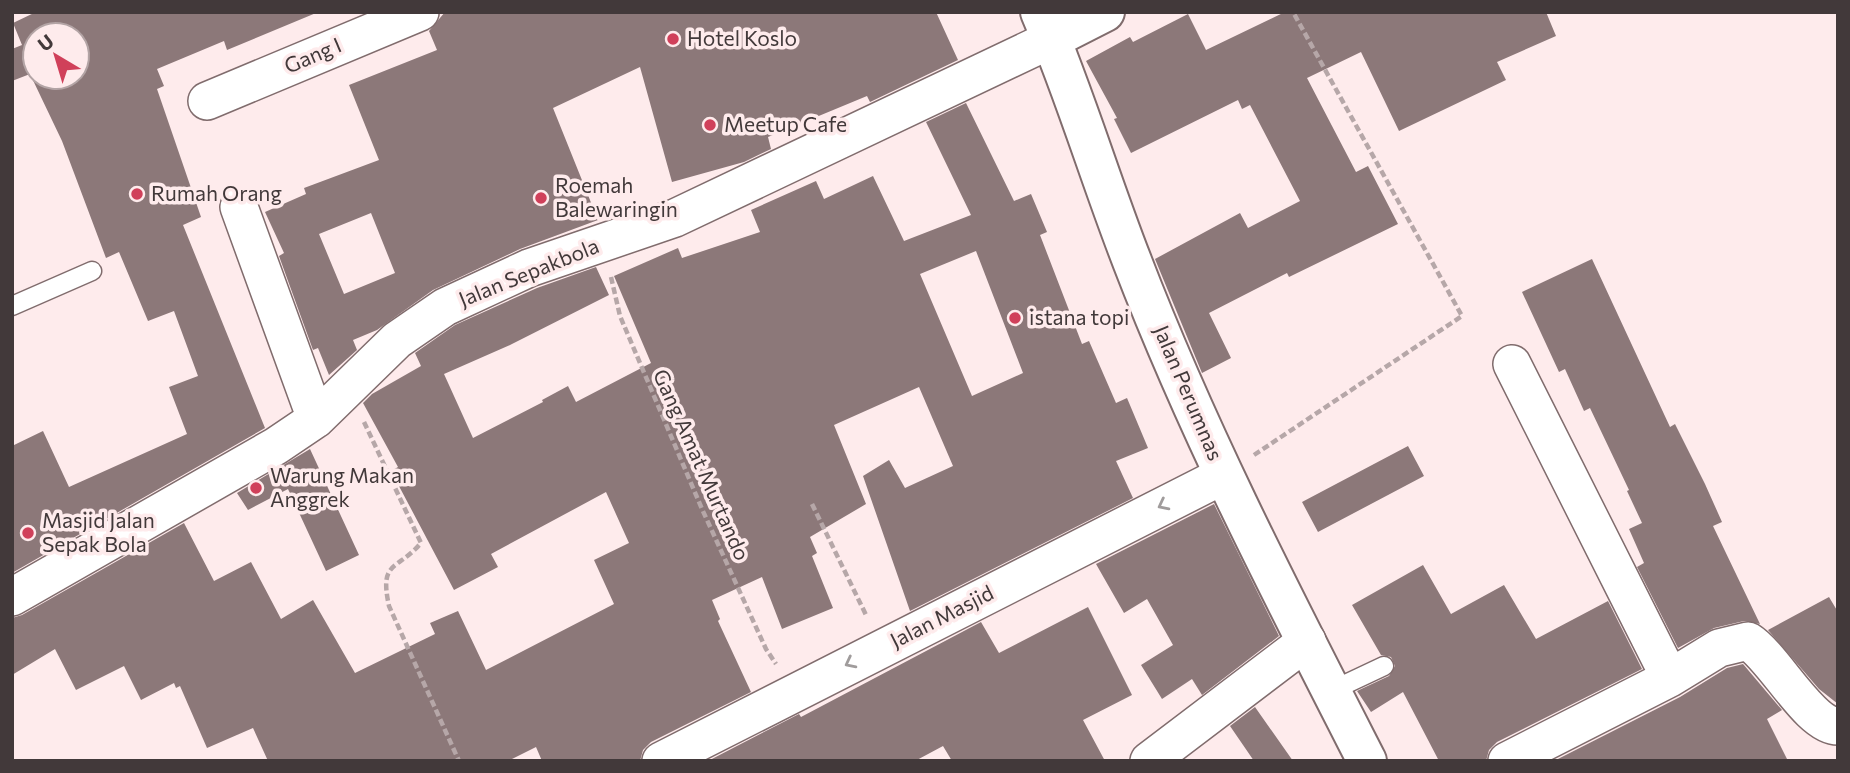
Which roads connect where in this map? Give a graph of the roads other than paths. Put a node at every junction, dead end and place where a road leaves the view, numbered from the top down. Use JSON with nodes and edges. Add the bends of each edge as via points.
{"nodes":[{"id":1,"x":420,"y":12,"type":"edge"},
{"id":2,"x":1105,"y":12,"type":"edge"},
{"id":3,"x":1046,"y":26,"type":"edge"},
{"id":4,"x":207,"y":101,"type":"dead end"},
{"id":5,"x":239,"y":207,"type":"dead end"},
{"id":6,"x":92,"y":271,"type":"dead end"},
{"id":7,"x":12,"y":306,"type":"edge"},
{"id":8,"x":1513,"y":364,"type":"dead end"},
{"id":9,"x":316,"y":419,"type":"junction"},
{"id":10,"x":1224,"y":475,"type":"junction"},
{"id":11,"x":12,"y":597,"type":"edge"},
{"id":12,"x":1307,"y":641,"type":"junction"},
{"id":13,"x":1384,"y":666,"type":"dead end"},
{"id":14,"x":1670,"y":678,"type":"junction"},
{"id":15,"x":1331,"y":691,"type":"junction"},
{"id":16,"x":1838,"y":726,"type":"edge"},
{"id":17,"x":661,"y":761,"type":"edge"},
{"id":18,"x":1149,"y":761,"type":"edge"},
{"id":19,"x":1367,"y":761,"type":"edge"},
{"id":20,"x":1507,"y":761,"type":"edge"}],
"edges":[{"from":1,"to":4,"type":"street","name":"Gang I"},
{"from":2,"to":3,"type":"main road"},
{"from":3,"to":9,"type":"street","name":"Jalan Sepakbola","via":[[675,218],[529,268],[445,307],[397,340]]},
{"from":3,"to":10,"type":"main road","name":"Jalan Perumnas","via":[[1132,262]]},
{"from":5,"to":9,"type":"street"},
{"from":6,"to":7,"type":"lane"},
{"from":8,"to":14,"type":"street"},
{"from":9,"to":11,"type":"street","name":"Jalan Sepakbola","via":[[170,510]]},
{"from":10,"to":12,"type":"main road","name":"Jalan Perumnas"},
{"from":10,"to":17,"type":"street","name":"Jalan Masjid","one_way":true},
{"from":12,"to":15,"type":"main road","name":"Jalan Perumnas"},
{"from":12,"to":18,"type":"street"},
{"from":13,"to":15,"type":"lane"},
{"from":14,"to":16,"type":"street","via":[[1719,648],[1748,641],[1763,650],[1821,722]]},
{"from":14,"to":20,"type":"street"},
{"from":15,"to":19,"type":"main road","name":"Jalan Perumnas"}]}
